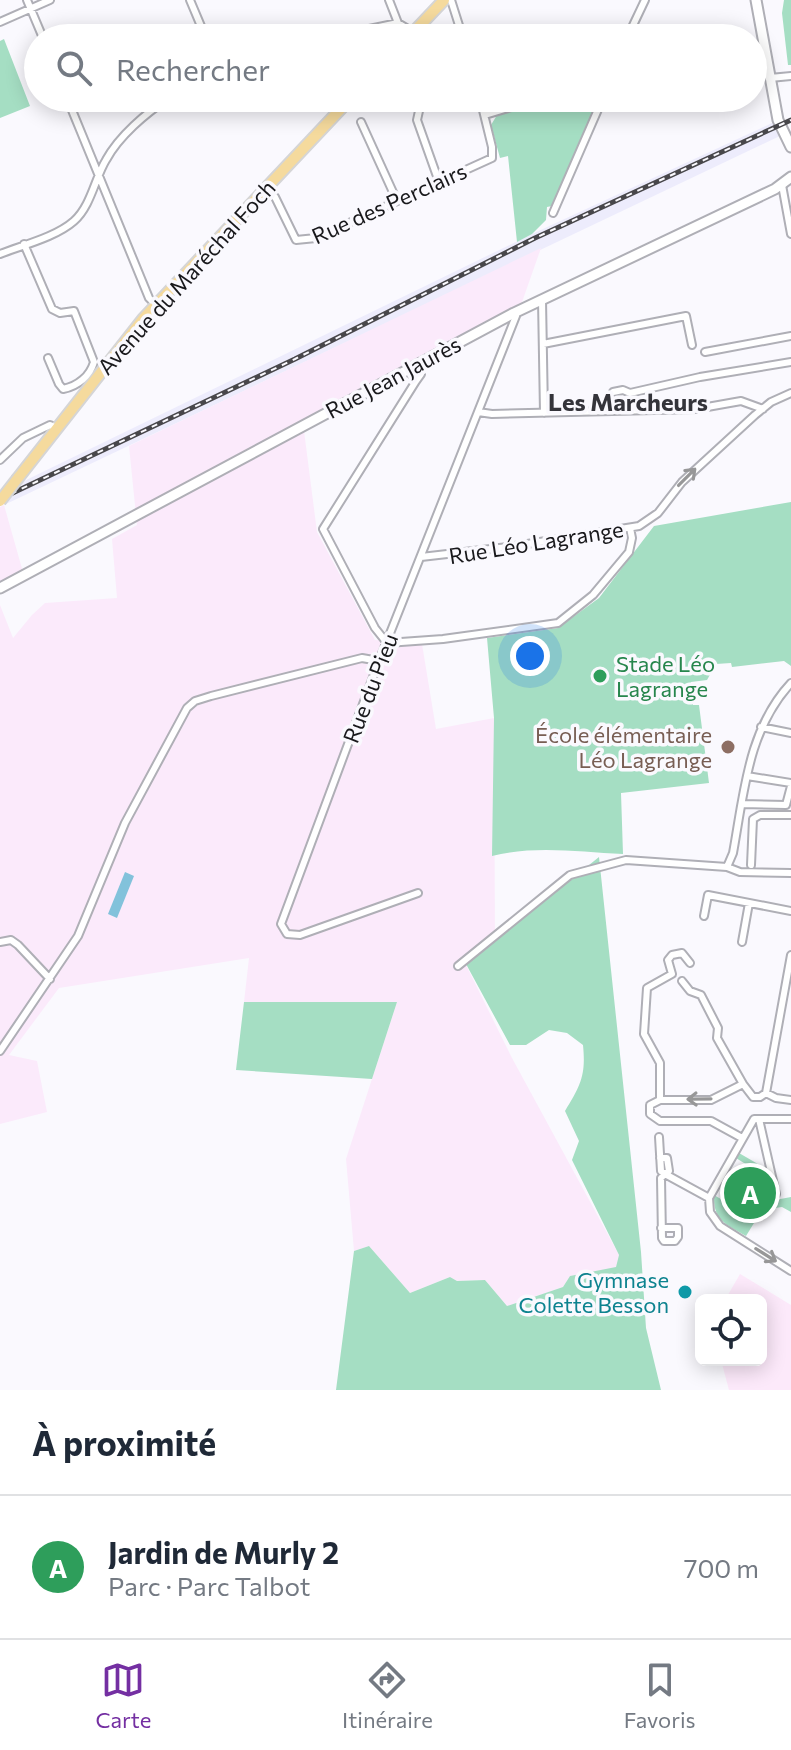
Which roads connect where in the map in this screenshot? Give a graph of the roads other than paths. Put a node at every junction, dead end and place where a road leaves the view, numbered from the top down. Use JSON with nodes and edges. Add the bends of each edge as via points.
{"nodes":[{"id":1,"x":27,"y":0,"type":"edge"},
{"id":2,"x":50,"y":0,"type":"edge"},
{"id":3,"x":190,"y":0,"type":"edge"},
{"id":4,"x":389,"y":0,"type":"edge"},
{"id":5,"x":444,"y":0,"type":"edge"},
{"id":6,"x":451,"y":0,"type":"edge"},
{"id":7,"x":645,"y":0,"type":"edge"},
{"id":8,"x":756,"y":0,"type":"edge"},
{"id":9,"x":31,"y":8,"type":"junction"},
{"id":10,"x":0,"y":22,"type":"edge"},
{"id":11,"x":398,"y":23,"type":"joint"},
{"id":12,"x":37,"y":24,"type":"edge"},
{"id":13,"x":200,"y":24,"type":"edge"},
{"id":14,"x":393,"y":24,"type":"edge"},
{"id":15,"x":421,"y":24,"type":"edge"},
{"id":16,"x":459,"y":24,"type":"edge"},
{"id":17,"x":634,"y":24,"type":"edge"},
{"id":18,"x":757,"y":24,"type":"edge"},
{"id":19,"x":767,"y":68,"type":"edge"},
{"id":20,"x":791,"y":76,"type":"edge"},
{"id":21,"x":770,"y":78,"type":"junction"},
{"id":22,"x":73,"y":112,"type":"edge"},
{"id":23,"x":153,"y":112,"type":"edge"},
{"id":24,"x":338,"y":112,"type":"edge"},
{"id":25,"x":419,"y":112,"type":"edge"},
{"id":26,"x":484,"y":112,"type":"edge"},
{"id":27,"x":495,"y":112,"type":"edge"},
{"id":28,"x":597,"y":112,"type":"edge"},
{"id":29,"x":485,"y":115,"type":"junction"},
{"id":30,"x":361,"y":122,"type":"dead end"},
{"id":31,"x":791,"y":147,"type":"edge"},
{"id":32,"x":100,"y":175,"type":"junction"},
{"id":33,"x":791,"y":177,"type":"edge"},
{"id":34,"x":439,"y":182,"type":"junction"},
{"id":35,"x":782,"y":185,"type":"junction"},
{"id":36,"x":266,"y":189,"type":"junction"},
{"id":37,"x":397,"y":201,"type":"junction"},
{"id":38,"x":788,"y":205,"type":"edge"},
{"id":39,"x":553,"y":213,"type":"dead end"},
{"id":40,"x":791,"y":234,"type":"edge"},
{"id":41,"x":24,"y":244,"type":"junction"},
{"id":42,"x":0,"y":254,"type":"edge"},
{"id":43,"x":542,"y":300,"type":"junction"},
{"id":44,"x":156,"y":305,"type":"junction"},
{"id":45,"x":514,"y":313,"type":"junction"},
{"id":46,"x":791,"y":336,"type":"edge"},
{"id":47,"x":543,"y":344,"type":"junction"},
{"id":48,"x":692,"y":345,"type":"dead end"},
{"id":49,"x":705,"y":352,"type":"dead end"},
{"id":50,"x":48,"y":358,"type":"dead end"},
{"id":51,"x":791,"y":362,"type":"edge"},
{"id":52,"x":413,"y":367,"type":"junction"},
{"id":53,"x":613,"y":392,"type":"dead end"},
{"id":54,"x":791,"y":393,"type":"edge"},
{"id":55,"x":763,"y":409,"type":"junction"},
{"id":56,"x":478,"y":412,"type":"junction"},
{"id":57,"x":544,"y":413,"type":"junction"},
{"id":58,"x":57,"y":428,"type":"junction"},
{"id":59,"x":0,"y":460,"type":"edge"},
{"id":60,"x":0,"y":501,"type":"edge"},
{"id":61,"x":630,"y":528,"type":"junction"},
{"id":62,"x":421,"y":557,"type":"junction"},
{"id":63,"x":0,"y":588,"type":"edge"},
{"id":64,"x":387,"y":643,"type":"junction"},
{"id":65,"x":379,"y":661,"type":"junction"},
{"id":66,"x":791,"y":683,"type":"edge"},
{"id":67,"x":761,"y":727,"type":"junction"},
{"id":68,"x":791,"y":733,"type":"edge"},
{"id":69,"x":747,"y":776,"type":"junction"},
{"id":70,"x":791,"y":785,"type":"edge"},
{"id":71,"x":742,"y":804,"type":"junction"},
{"id":72,"x":791,"y":815,"type":"edge"},
{"id":73,"x":751,"y":865,"type":"dead end"},
{"id":74,"x":727,"y":867,"type":"junction"},
{"id":75,"x":791,"y":873,"type":"edge"},
{"id":76,"x":418,"y":893,"type":"dead end"},
{"id":77,"x":749,"y":903,"type":"junction"},
{"id":78,"x":791,"y":911,"type":"edge"},
{"id":79,"x":704,"y":916,"type":"dead end"},
{"id":80,"x":0,"y":942,"type":"edge"},
{"id":81,"x":742,"y":942,"type":"dead end"},
{"id":82,"x":791,"y":955,"type":"edge"},
{"id":83,"x":690,"y":963,"type":"dead end"},
{"id":84,"x":458,"y":966,"type":"dead end"},
{"id":85,"x":50,"y":979,"type":"junction"},
{"id":86,"x":682,"y":981,"type":"dead end"},
{"id":87,"x":0,"y":1051,"type":"edge"},
{"id":88,"x":743,"y":1084,"type":"junction"},
{"id":89,"x":766,"y":1093,"type":"junction"},
{"id":90,"x":660,"y":1100,"type":"junction"},
{"id":91,"x":791,"y":1100,"type":"edge"},
{"id":92,"x":759,"y":1119,"type":"junction"},
{"id":93,"x":791,"y":1119,"type":"edge"},
{"id":94,"x":659,"y":1137,"type":"dead end"},
{"id":95,"x":742,"y":1138,"type":"junction"},
{"id":96,"x":665,"y":1174,"type":"junction"},
{"id":97,"x":776,"y":1194,"type":"dead end"},
{"id":98,"x":709,"y":1198,"type":"junction"},
{"id":99,"x":661,"y":1228,"type":"dead end"},
{"id":100,"x":791,"y":1271,"type":"edge"}],
"edges":[{"from":1,"to":9,"type":"street"},
{"from":2,"to":9,"type":"street"},
{"from":3,"to":13,"type":"street"},
{"from":4,"to":11,"type":"street"},
{"from":5,"to":15,"type":"main road"},
{"from":6,"to":16,"type":"street"},
{"from":7,"to":17,"type":"street"},
{"from":8,"to":18,"type":"main road"},
{"from":9,"to":10,"type":"street"},
{"from":9,"to":12,"type":"street"},
{"from":11,"to":14,"type":"street"},
{"from":19,"to":21,"type":"main road"},
{"from":20,"to":21,"type":"street"},
{"from":21,"to":31,"type":"main road","via":[[778,120]]},
{"from":22,"to":32,"type":"street"},
{"from":23,"to":32,"type":"street","via":[[120,141]]},
{"from":24,"to":36,"type":"main road","name":"Avenue du Maréchal Foch"},
{"from":25,"to":34,"type":"street"},
{"from":26,"to":29,"type":"street"},
{"from":27,"to":29,"type":"street"},
{"from":28,"to":39,"type":"street"},
{"from":29,"to":34,"type":"street","name":"Rue des Perclairs","via":[[492,158]]},
{"from":30,"to":37,"type":"street"},
{"from":32,"to":41,"type":"street","via":[[78,218]]},
{"from":32,"to":44,"type":"street"},
{"from":33,"to":35,"type":"main road","name":"Rue Jean Jaurès"},
{"from":34,"to":37,"type":"street","name":"Rue des Perclairs"},
{"from":35,"to":38,"type":"street"},
{"from":35,"to":43,"type":"main road","name":"Rue Jean Jaurès"},
{"from":36,"to":37,"type":"street","name":"Rue des Perclairs","via":[[296,240],[305,241]]},
{"from":36,"to":44,"type":"main road","name":"Avenue du Maréchal Foch"},
{"from":38,"to":40,"type":"street"},
{"from":41,"to":42,"type":"street"},
{"from":41,"to":50,"type":"street","via":[[52,309],[74,311],[94,362],[76,387],[63,389]]},
{"from":43,"to":45,"type":"main road","name":"Rue Jean Jaurès"},
{"from":43,"to":47,"type":"street"},
{"from":44,"to":58,"type":"main road","name":"Avenue du Maréchal Foch"},
{"from":45,"to":52,"type":"main road","name":"Rue Jean Jaurès"},
{"from":45,"to":56,"type":"street","name":"Rue du Pieu"},
{"from":46,"to":49,"type":"street"},
{"from":47,"to":48,"type":"street","via":[[686,316]]},
{"from":47,"to":57,"type":"street"},
{"from":51,"to":53,"type":"street"},
{"from":52,"to":63,"type":"main road","name":"Rue Jean Jaurès"},
{"from":52,"to":64,"type":"street","via":[[416,381],[323,529]]},
{"from":54,"to":55,"type":"street","name":"Rue Léo Lagrange"},
{"from":55,"to":57,"type":"street","via":[[741,401],[696,409]]},
{"from":61,"to":55,"type":"street","name":"Rue Léo Lagrange","one_way":true,"via":[[658,513],[682,482]]},
{"from":56,"to":57,"type":"street"},
{"from":56,"to":62,"type":"street","name":"Rue du Pieu"},
{"from":58,"to":59,"type":"street","via":[[50,425],[32,432]]},
{"from":58,"to":60,"type":"main road","name":"Avenue du Maréchal Foch","bridge":true},
{"from":61,"to":62,"type":"street","name":"Rue Léo Lagrange"},
{"from":61,"to":64,"type":"street","via":[[629,552],[593,595],[558,623]]},
{"from":62,"to":64,"type":"street","name":"Rue du Pieu"},
{"from":64,"to":65,"type":"street","name":"Rue du Pieu"},
{"from":65,"to":76,"type":"street","name":"Rue du Pieu","via":[[281,924],[287,934],[300,935]]},
{"from":65,"to":85,"type":"street","via":[[362,658],[211,696],[187,708],[125,823],[78,936]]},
{"from":66,"to":67,"type":"street"},
{"from":67,"to":68,"type":"street"},
{"from":67,"to":69,"type":"street"},
{"from":69,"to":70,"type":"street"},
{"from":69,"to":71,"type":"street"},
{"from":70,"to":71,"type":"street","via":[[786,805]]},
{"from":71,"to":74,"type":"street"},
{"from":72,"to":73,"type":"street","via":[[753,819]]},
{"from":74,"to":75,"type":"street"},
{"from":74,"to":84,"type":"street","via":[[626,860],[570,875]]},
{"from":77,"to":78,"type":"street"},
{"from":77,"to":79,"type":"street","via":[[708,895]]},
{"from":77,"to":81,"type":"street"},
{"from":80,"to":85,"type":"street","via":[[18,945]]},
{"from":82,"to":89,"type":"street"},
{"from":83,"to":90,"type":"street","via":[[682,953],[672,955],[672,974],[644,994],[644,1034],[660,1063]]},
{"from":85,"to":87,"type":"street"},
{"from":86,"to":88,"type":"street","via":[[701,995]]},
{"from":88,"to":89,"type":"street","via":[[753,1097]]},
{"from":88,"to":90,"type":"street","one_way":true,"via":[[711,1100]]},
{"from":89,"to":91,"type":"street"},
{"from":90,"to":95,"type":"street","via":[[650,1110],[660,1121],[711,1121]]},
{"from":92,"to":93,"type":"street"},
{"from":92,"to":95,"type":"street"},
{"from":92,"to":97,"type":"street"},
{"from":94,"to":96,"type":"street"},
{"from":95,"to":98,"type":"street"},
{"from":96,"to":98,"type":"street"},
{"from":96,"to":99,"type":"street"},
{"from":98,"to":100,"type":"street","one_way":true,"via":[[715,1221]]}]}
